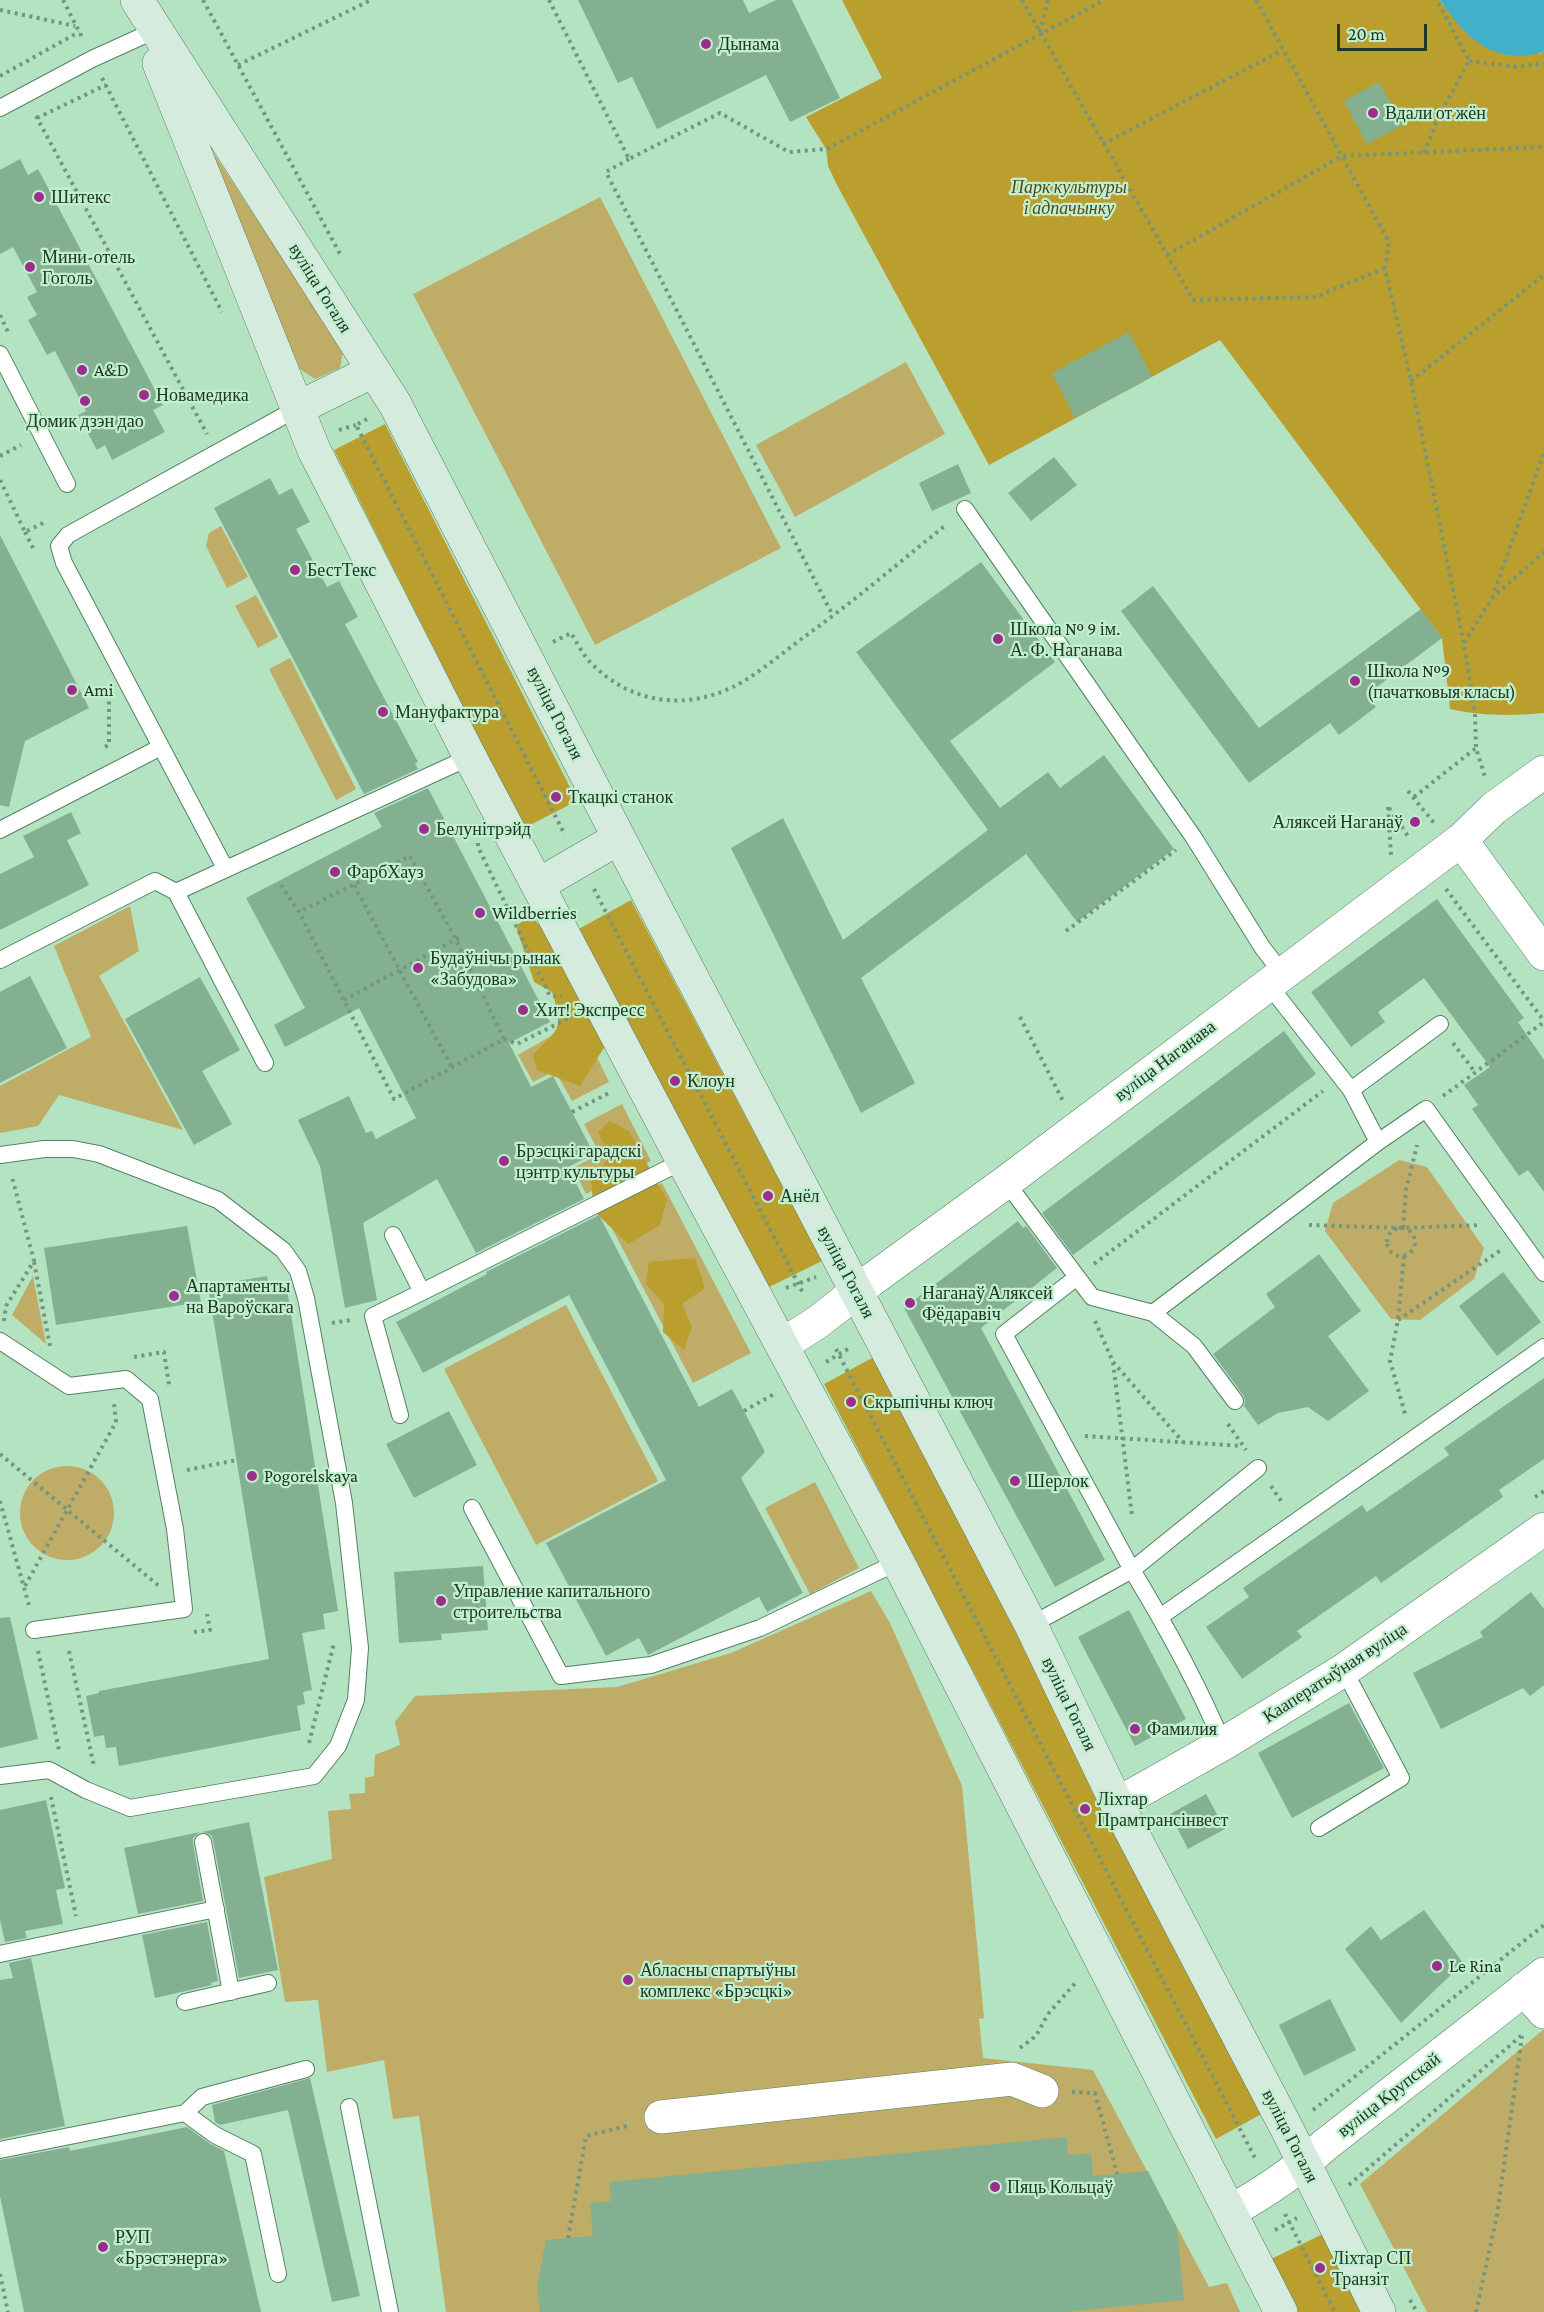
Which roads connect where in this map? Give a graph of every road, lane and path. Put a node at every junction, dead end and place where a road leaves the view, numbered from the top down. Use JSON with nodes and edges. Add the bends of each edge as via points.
{"nodes":[{"id":1,"x":63,"y":0,"type":"edge"},
{"id":2,"x":136,"y":0,"type":"edge"},
{"id":3,"x":203,"y":0,"type":"edge"},
{"id":4,"x":371,"y":0,"type":"edge"},
{"id":5,"x":549,"y":0,"type":"edge"},
{"id":6,"x":1022,"y":0,"type":"edge"},
{"id":7,"x":1048,"y":0,"type":"edge"},
{"id":8,"x":1104,"y":0,"type":"edge"},
{"id":9,"x":1256,"y":0,"type":"edge"},
{"id":10,"x":1437,"y":0,"type":"edge"},
{"id":11,"x":0,"y":10,"type":"edge"},
{"id":12,"x":76,"y":26,"type":"junction"},
{"id":13,"x":79,"y":32,"type":"junction"},
{"id":14,"x":1040,"y":33,"type":"junction"},
{"id":15,"x":147,"y":34,"type":"junction"},
{"id":16,"x":1282,"y":50,"type":"junction"},
{"id":17,"x":92,"y":59,"type":"junction"},
{"id":18,"x":1469,"y":61,"type":"junction"},
{"id":19,"x":1544,"y":63,"type":"edge"},
{"id":20,"x":238,"y":65,"type":"junction"},
{"id":21,"x":0,"y":76,"type":"edge"},
{"id":22,"x":106,"y":85,"type":"junction"},
{"id":23,"x":0,"y":108,"type":"edge"},
{"id":24,"x":34,"y":113,"type":"dead end"},
{"id":25,"x":38,"y":118,"type":"junction"},
{"id":26,"x":1103,"y":144,"type":"junction"},
{"id":27,"x":1544,"y":147,"type":"edge"},
{"id":28,"x":1424,"y":153,"type":"junction"},
{"id":29,"x":1342,"y":156,"type":"junction"},
{"id":30,"x":629,"y":159,"type":"junction"},
{"id":31,"x":340,"y":255,"type":"dead end"},
{"id":32,"x":1167,"y":255,"type":"junction"},
{"id":33,"x":194,"y":257,"type":"dead end"},
{"id":34,"x":1385,"y":268,"type":"junction"},
{"id":35,"x":1544,"y":275,"type":"edge"},
{"id":36,"x":0,"y":354,"type":"edge"},
{"id":37,"x":373,"y":371,"type":"junction"},
{"id":38,"x":1411,"y":381,"type":"junction"},
{"id":39,"x":298,"y":408,"type":"junction"},
{"id":40,"x":197,"y":440,"type":"dead end"},
{"id":41,"x":1544,"y":452,"type":"edge"},
{"id":42,"x":68,"y":484,"type":"dead end"},
{"id":43,"x":965,"y":509,"type":"joint"},
{"id":44,"x":25,"y":532,"type":"dead end"},
{"id":45,"x":36,"y":552,"type":"dead end"},
{"id":46,"x":1544,"y":552,"type":"edge"},
{"id":47,"x":1492,"y":598,"type":"junction"},
{"id":48,"x":833,"y":616,"type":"junction"},
{"id":49,"x":1464,"y":644,"type":"junction"},
{"id":50,"x":544,"y":647,"type":"dead end"},
{"id":51,"x":109,"y":692,"type":"dead end"},
{"id":52,"x":1475,"y":715,"type":"dead end"},
{"id":53,"x":161,"y":747,"type":"junction"},
{"id":54,"x":1476,"y":748,"type":"dead end"},
{"id":55,"x":99,"y":750,"type":"dead end"},
{"id":56,"x":470,"y":757,"type":"junction"},
{"id":57,"x":1544,"y":772,"type":"edge"},
{"id":58,"x":1408,"y":791,"type":"dead end"},
{"id":59,"x":1413,"y":797,"type":"junction"},
{"id":60,"x":0,"y":830,"type":"edge"},
{"id":61,"x":1450,"y":836,"type":"junction"},
{"id":62,"x":619,"y":838,"type":"junction"},
{"id":63,"x":1194,"y":838,"type":"junction"},
{"id":64,"x":1411,"y":841,"type":"dead end"},
{"id":65,"x":1391,"y":858,"type":"dead end"},
{"id":66,"x":225,"y":868,"type":"junction"},
{"id":67,"x":281,"y":885,"type":"dead end"},
{"id":68,"x":354,"y":885,"type":"junction"},
{"id":69,"x":538,"y":885,"type":"junction"},
{"id":70,"x":1444,"y":885,"type":"dead end"},
{"id":71,"x":176,"y":892,"type":"junction"},
{"id":72,"x":509,"y":911,"type":"dead end"},
{"id":73,"x":299,"y":912,"type":"junction"},
{"id":74,"x":496,"y":918,"type":"dead end"},
{"id":75,"x":1066,"y":931,"type":"dead end"},
{"id":76,"x":462,"y":936,"type":"dead end"},
{"id":77,"x":456,"y":940,"type":"junction"},
{"id":78,"x":1544,"y":954,"type":"edge"},
{"id":79,"x":0,"y":960,"type":"edge"},
{"id":80,"x":400,"y":969,"type":"junction"},
{"id":81,"x":1275,"y":979,"type":"junction"},
{"id":82,"x":344,"y":1000,"type":"junction"},
{"id":83,"x":580,"y":1012,"type":"dead end"},
{"id":84,"x":1020,"y":1017,"type":"dead end"},
{"id":85,"x":1544,"y":1021,"type":"edge"},
{"id":86,"x":1440,"y":1024,"type":"joint"},
{"id":87,"x":504,"y":1039,"type":"junction"},
{"id":88,"x":265,"y":1063,"type":"dead end"},
{"id":89,"x":452,"y":1068,"type":"junction"},
{"id":90,"x":1474,"y":1071,"type":"dead end"},
{"id":91,"x":1346,"y":1084,"type":"junction"},
{"id":92,"x":620,"y":1088,"type":"dead end"},
{"id":93,"x":1068,"y":1108,"type":"dead end"},
{"id":94,"x":572,"y":1112,"type":"dead end"},
{"id":95,"x":1378,"y":1142,"type":"junction"},
{"id":96,"x":0,"y":1155,"type":"edge"},
{"id":97,"x":682,"y":1161,"type":"junction"},
{"id":98,"x":12,"y":1176,"type":"dead end"},
{"id":99,"x":1006,"y":1182,"type":"junction"},
{"id":100,"x":1509,"y":1223,"type":"junction"},
{"id":101,"x":1270,"y":1224,"type":"junction"},
{"id":102,"x":1403,"y":1228,"type":"junction"},
{"id":103,"x":393,"y":1235,"type":"dead end"},
{"id":104,"x":1519,"y":1238,"type":"junction"},
{"id":105,"x":1404,"y":1256,"type":"junction"},
{"id":106,"x":34,"y":1261,"type":"junction"},
{"id":107,"x":1544,"y":1273,"type":"edge"},
{"id":108,"x":1077,"y":1277,"type":"junction"},
{"id":109,"x":850,"y":1280,"type":"junction"},
{"id":110,"x":422,"y":1292,"type":"junction"},
{"id":111,"x":1092,"y":1297,"type":"junction"},
{"id":112,"x":758,"y":1301,"type":"junction"},
{"id":113,"x":0,"y":1307,"type":"edge"},
{"id":114,"x":1153,"y":1313,"type":"junction"},
{"id":115,"x":4,"y":1316,"type":"dead end"},
{"id":116,"x":373,"y":1316,"type":"junction"},
{"id":117,"x":1398,"y":1320,"type":"junction"},
{"id":118,"x":1096,"y":1322,"type":"junction"},
{"id":119,"x":12,"y":1323,"type":"dead end"},
{"id":120,"x":311,"y":1326,"type":"junction"},
{"id":121,"x":1107,"y":1326,"type":"dead end"},
{"id":122,"x":0,"y":1341,"type":"edge"},
{"id":123,"x":782,"y":1345,"type":"junction"},
{"id":124,"x":1544,"y":1347,"type":"edge"},
{"id":125,"x":164,"y":1352,"type":"dead end"},
{"id":126,"x":52,"y":1356,"type":"dead end"},
{"id":127,"x":1113,"y":1362,"type":"junction"},
{"id":128,"x":111,"y":1381,"type":"junction"},
{"id":129,"x":778,"y":1391,"type":"dead end"},
{"id":130,"x":1235,"y":1401,"type":"dead end"},
{"id":131,"x":744,"y":1411,"type":"dead end"},
{"id":132,"x":400,"y":1415,"type":"dead end"},
{"id":133,"x":1222,"y":1417,"type":"dead end"},
{"id":134,"x":1059,"y":1434,"type":"junction"},
{"id":135,"x":1122,"y":1439,"type":"junction"},
{"id":136,"x":1413,"y":1439,"type":"junction"},
{"id":137,"x":1183,"y":1442,"type":"junction"},
{"id":138,"x":1243,"y":1446,"type":"junction"},
{"id":139,"x":0,"y":1454,"type":"edge"},
{"id":140,"x":237,"y":1460,"type":"dead end"},
{"id":141,"x":1258,"y":1468,"type":"junction"},
{"id":142,"x":184,"y":1470,"type":"dead end"},
{"id":143,"x":1544,"y":1491,"type":"edge"},
{"id":144,"x":1535,"y":1497,"type":"dead end"},
{"id":145,"x":0,"y":1501,"type":"edge"},
{"id":146,"x":472,"y":1508,"type":"dead end"},
{"id":147,"x":68,"y":1512,"type":"junction"},
{"id":148,"x":1132,"y":1520,"type":"dead end"},
{"id":149,"x":1295,"y":1521,"type":"junction"},
{"id":150,"x":1544,"y":1529,"type":"edge"},
{"id":151,"x":898,"y":1562,"type":"junction"},
{"id":152,"x":1132,"y":1570,"type":"junction"},
{"id":153,"x":182,"y":1584,"type":"junction"},
{"id":154,"x":25,"y":1587,"type":"junction"},
{"id":155,"x":1160,"y":1617,"type":"junction"},
{"id":156,"x":1031,"y":1625,"type":"junction"},
{"id":157,"x":34,"y":1630,"type":"junction"},
{"id":158,"x":337,"y":1632,"type":"dead end"},
{"id":159,"x":69,"y":1651,"type":"dead end"},
{"id":160,"x":1344,"y":1670,"type":"junction"},
{"id":161,"x":309,"y":1744,"type":"dead end"},
{"id":162,"x":1223,"y":1744,"type":"junction"},
{"id":163,"x":68,"y":1754,"type":"dead end"},
{"id":164,"x":85,"y":1762,"type":"dead end"},
{"id":165,"x":94,"y":1766,"type":"junction"},
{"id":166,"x":104,"y":1771,"type":"dead end"},
{"id":167,"x":0,"y":1776,"type":"edge"},
{"id":168,"x":50,"y":1790,"type":"dead end"},
{"id":169,"x":1117,"y":1804,"type":"junction"},
{"id":170,"x":1319,"y":1828,"type":"dead end"},
{"id":171,"x":203,"y":1842,"type":"dead end"},
{"id":172,"x":216,"y":1909,"type":"junction"},
{"id":173,"x":78,"y":1924,"type":"dead end"},
{"id":174,"x":1544,"y":1925,"type":"edge"},
{"id":175,"x":0,"y":1953,"type":"edge"},
{"id":176,"x":1081,"y":1976,"type":"dead end"},
{"id":177,"x":268,"y":1983,"type":"dead end"},
{"id":178,"x":231,"y":1992,"type":"junction"},
{"id":179,"x":185,"y":2002,"type":"dead end"},
{"id":180,"x":1532,"y":2008,"type":"edge"},
{"id":181,"x":306,"y":2069,"type":"dead end"},
{"id":182,"x":1012,"y":2079,"type":"junction"},
{"id":183,"x":1042,"y":2091,"type":"joint"},
{"id":184,"x":349,"y":2107,"type":"dead end"},
{"id":185,"x":185,"y":2113,"type":"junction"},
{"id":186,"x":1308,"y":2114,"type":"dead end"},
{"id":187,"x":661,"y":2117,"type":"joint"},
{"id":188,"x":0,"y":2150,"type":"edge"},
{"id":189,"x":1303,"y":2165,"type":"junction"},
{"id":190,"x":1118,"y":2174,"type":"dead end"},
{"id":191,"x":1335,"y":2194,"type":"junction"},
{"id":192,"x":1231,"y":2211,"type":"junction"},
{"id":193,"x":568,"y":2238,"type":"dead end"},
{"id":194,"x":1246,"y":2244,"type":"junction"},
{"id":195,"x":0,"y":2274,"type":"edge"},
{"id":196,"x":278,"y":2274,"type":"dead end"},
{"id":197,"x":9,"y":2312,"type":"edge"},
{"id":198,"x":390,"y":2312,"type":"edge"},
{"id":199,"x":1281,"y":2312,"type":"edge"},
{"id":200,"x":1379,"y":2312,"type":"edge"},
{"id":201,"x":1476,"y":2312,"type":"edge"}],
"edges":[{"from":1,"to":12,"type":"path"},
{"from":2,"to":15,"type":"main road","name":"вуліца Гогаля"},
{"from":2,"to":37,"type":"main road","name":"вуліца Гогаля"},
{"from":3,"to":20,"type":"path"},
{"from":4,"to":20,"type":"path"},
{"from":5,"to":30,"type":"path"},
{"from":6,"to":14,"type":"path"},
{"from":7,"to":14,"type":"path"},
{"from":8,"to":14,"type":"path"},
{"from":9,"to":16,"type":"path"},
{"from":10,"to":18,"type":"path"},
{"from":11,"to":12,"type":"path"},
{"from":12,"to":13,"type":"path"},
{"from":13,"to":17,"type":"path"},
{"from":13,"to":21,"type":"path"},
{"from":14,"to":26,"type":"path"},
{"from":14,"to":30,"type":"path","via":[[826,149],[789,152],[720,113]]},
{"from":15,"to":17,"type":"lane"},
{"from":15,"to":39,"type":"main road","name":"вуліца Гогаля"},
{"from":16,"to":26,"type":"path"},
{"from":16,"to":29,"type":"path"},
{"from":17,"to":22,"type":"path"},
{"from":17,"to":23,"type":"lane"},
{"from":18,"to":19,"type":"path","via":[[1517,67]]},
{"from":18,"to":28,"type":"path"},
{"from":20,"to":31,"type":"path"},
{"from":22,"to":25,"type":"path"},
{"from":22,"to":33,"type":"path"},
{"from":24,"to":25,"type":"path"},
{"from":25,"to":40,"type":"path","via":[[207,434]]},
{"from":26,"to":32,"type":"path"},
{"from":27,"to":28,"type":"path"},
{"from":28,"to":29,"type":"path"},
{"from":29,"to":32,"type":"path"},
{"from":29,"to":34,"type":"path","via":[[1389,242]]},
{"from":30,"to":48,"type":"path","via":[[606,172]]},
{"from":32,"to":34,"type":"path","via":[[1193,300],[1316,297]]},
{"from":34,"to":38,"type":"path"},
{"from":35,"to":38,"type":"path"},
{"from":36,"to":42,"type":"lane"},
{"from":37,"to":39,"type":"main road"},
{"from":37,"to":62,"type":"main road","name":"вуліца Гогаля","via":[[395,404]]},
{"from":38,"to":49,"type":"path"},
{"from":39,"to":53,"type":"lane","via":[[68,535],[59,546],[64,563]]},
{"from":39,"to":56,"type":"main road","name":"вуліца Гогаля","via":[[314,450]]},
{"from":41,"to":47,"type":"path"},
{"from":43,"to":48,"type":"path"},
{"from":43,"to":63,"type":"lane"},
{"from":44,"to":45,"type":"path"},
{"from":46,"to":47,"type":"path"},
{"from":47,"to":49,"type":"path"},
{"from":48,"to":50,"type":"path","via":[[734,687],[701,699],[663,701],[630,693],[589,662],[571,633]]},
{"from":49,"to":52,"type":"path"},
{"from":51,"to":55,"type":"path","via":[[109,745]]},
{"from":53,"to":60,"type":"lane"},
{"from":53,"to":66,"type":"lane"},
{"from":54,"to":59,"type":"path"},
{"from":56,"to":66,"type":"lane"},
{"from":56,"to":69,"type":"main road","name":"вуліца Гогаля"},
{"from":57,"to":61,"type":"street","name":"вуліца Наганава"},
{"from":58,"to":59,"type":"path"},
{"from":59,"to":61,"type":"path"},
{"from":61,"to":78,"type":"street"},
{"from":61,"to":81,"type":"street","name":"вуліца Наганава"},
{"from":62,"to":69,"type":"main road"},
{"from":62,"to":109,"type":"main road","name":"вуліца Гогаля"},
{"from":63,"to":75,"type":"path"},
{"from":63,"to":81,"type":"lane","via":[[1262,947]]},
{"from":64,"to":65,"type":"path","via":[[1388,807]]},
{"from":66,"to":71,"type":"lane"},
{"from":67,"to":73,"type":"path"},
{"from":68,"to":73,"type":"path"},
{"from":68,"to":77,"type":"path","via":[[410,856]]},
{"from":68,"to":80,"type":"path"},
{"from":69,"to":97,"type":"main road","name":"вуліца Гогаля"},
{"from":70,"to":85,"type":"path"},
{"from":71,"to":79,"type":"lane","via":[[155,881]]},
{"from":71,"to":88,"type":"lane"},
{"from":72,"to":74,"type":"path"},
{"from":73,"to":82,"type":"path"},
{"from":76,"to":77,"type":"path"},
{"from":77,"to":80,"type":"path"},
{"from":77,"to":87,"type":"path"},
{"from":80,"to":82,"type":"path"},
{"from":80,"to":89,"type":"path"},
{"from":81,"to":91,"type":"lane"},
{"from":81,"to":99,"type":"street","name":"вуліца Наганава"},
{"from":82,"to":89,"type":"path","via":[[394,1099]]},
{"from":83,"to":87,"type":"path","via":[[517,1044]]},
{"from":84,"to":93,"type":"path"},
{"from":86,"to":90,"type":"path"},
{"from":86,"to":91,"type":"lane"},
{"from":87,"to":89,"type":"path"},
{"from":91,"to":95,"type":"lane"},
{"from":91,"to":108,"type":"path"},
{"from":92,"to":94,"type":"path"},
{"from":95,"to":100,"type":"lane","via":[[1426,1109]]},
{"from":95,"to":101,"type":"lane"},
{"from":96,"to":120,"type":"lane","via":[[73,1149],[218,1200],[283,1250],[298,1271]]},
{"from":97,"to":110,"type":"lane"},
{"from":97,"to":112,"type":"main road","name":"вуліца Гогаля"},
{"from":98,"to":106,"type":"path"},
{"from":99,"to":108,"type":"lane"},
{"from":99,"to":109,"type":"street","name":"вуліца Наганава"},
{"from":100,"to":102,"type":"path"},
{"from":100,"to":104,"type":"lane"},
{"from":101,"to":102,"type":"path"},
{"from":101,"to":114,"type":"lane"},
{"from":102,"to":105,"type":"path","via":[[1415,1242],[1412,1251]]},
{"from":102,"to":105,"type":"path","via":[[1391,1232],[1387,1244],[1391,1252]]},
{"from":103,"to":110,"type":"lane"},
{"from":104,"to":107,"type":"lane"},
{"from":104,"to":117,"type":"path"},
{"from":105,"to":117,"type":"path"},
{"from":106,"to":113,"type":"path","via":[[6,1306]]},
{"from":106,"to":126,"type":"path"},
{"from":108,"to":111,"type":"lane"},
{"from":108,"to":134,"type":"lane","via":[[1004,1334]]},
{"from":109,"to":112,"type":"path","via":[[798,1283]]},
{"from":109,"to":123,"type":"street","name":"вуліца Наганава","via":[[818,1322]]},
{"from":109,"to":156,"type":"main road","name":"вуліца Гогаля"},
{"from":110,"to":116,"type":"lane"},
{"from":111,"to":114,"type":"lane"},
{"from":111,"to":118,"type":"path"},
{"from":112,"to":123,"type":"main road","name":"вуліца Гогаля"},
{"from":114,"to":130,"type":"lane","via":[[1194,1346]]},
{"from":115,"to":119,"type":"path"},
{"from":116,"to":120,"type":"path"},
{"from":116,"to":132,"type":"lane"},
{"from":117,"to":136,"type":"path","via":[[1390,1361]]},
{"from":118,"to":121,"type":"path"},
{"from":118,"to":127,"type":"path"},
{"from":120,"to":167,"type":"lane","via":[[344,1503],[360,1648],[356,1700],[338,1746],[314,1776],[130,1808],[49,1770]]},
{"from":122,"to":128,"type":"lane","via":[[69,1386]]},
{"from":123,"to":151,"type":"main road","name":"вуліца Гогаля"},
{"from":124,"to":136,"type":"lane"},
{"from":125,"to":128,"type":"path","via":[[109,1361]]},
{"from":127,"to":135,"type":"path"},
{"from":127,"to":137,"type":"path"},
{"from":128,"to":147,"type":"path","via":[[116,1422]]},
{"from":128,"to":153,"type":"lane","via":[[126,1379],[150,1399]]},
{"from":129,"to":131,"type":"path"},
{"from":133,"to":138,"type":"path"},
{"from":134,"to":135,"type":"path"},
{"from":134,"to":152,"type":"lane"},
{"from":135,"to":137,"type":"path"},
{"from":135,"to":148,"type":"path"},
{"from":136,"to":149,"type":"lane"},
{"from":137,"to":138,"type":"path"},
{"from":138,"to":141,"type":"path"},
{"from":139,"to":147,"type":"path"},
{"from":140,"to":142,"type":"path"},
{"from":141,"to":149,"type":"path"},
{"from":141,"to":152,"type":"lane"},
{"from":143,"to":144,"type":"path"},
{"from":145,"to":154,"type":"path"},
{"from":146,"to":151,"type":"lane","via":[[561,1676],[651,1665],[760,1628]]},
{"from":147,"to":153,"type":"path","via":[[162,1588]]},
{"from":147,"to":154,"type":"path"},
{"from":149,"to":155,"type":"lane"},
{"from":150,"to":160,"type":"street","name":"Кааператыўная вуліца"},
{"from":151,"to":192,"type":"main road","name":"вуліца Гогаля"},
{"from":152,"to":155,"type":"lane"},
{"from":152,"to":156,"type":"lane"},
{"from":153,"to":157,"type":"lane","via":[[184,1609]]},
{"from":154,"to":157,"type":"path"},
{"from":155,"to":162,"type":"lane"},
{"from":156,"to":169,"type":"main road","name":"вуліца Гогаля"},
{"from":157,"to":163,"type":"path","via":[[59,1750]]},
{"from":158,"to":161,"type":"path"},
{"from":159,"to":165,"type":"path"},
{"from":160,"to":162,"type":"street","name":"Кааператыўная вуліца"},
{"from":160,"to":170,"type":"lane","via":[[1401,1778]]},
{"from":162,"to":169,"type":"street","name":"Кааператыўная вуліца"},
{"from":164,"to":165,"type":"path"},
{"from":165,"to":166,"type":"path"},
{"from":168,"to":173,"type":"path"},
{"from":169,"to":189,"type":"main road","name":"вуліца Гогаля"},
{"from":171,"to":172,"type":"lane"},
{"from":172,"to":175,"type":"lane"},
{"from":172,"to":178,"type":"lane"},
{"from":174,"to":186,"type":"path"},
{"from":176,"to":182,"type":"path","via":[[1048,2014],[1036,2036],[1010,2056]]},
{"from":177,"to":178,"type":"lane"},
{"from":178,"to":179,"type":"lane"},
{"from":180,"to":189,"type":"street","name":"вуліца Крупскай","via":[[1325,2145]]},
{"from":180,"to":191,"type":"path"},
{"from":180,"to":201,"type":"path","via":[[1497,2215]]},
{"from":181,"to":185,"type":"lane","via":[[202,2097]]},
{"from":182,"to":183,"type":"street"},
{"from":182,"to":187,"type":"street"},
{"from":183,"to":190,"type":"path","via":[[1095,2093]]},
{"from":184,"to":198,"type":"lane"},
{"from":185,"to":188,"type":"lane"},
{"from":185,"to":196,"type":"lane","via":[[215,2135],[253,2154]]},
{"from":187,"to":193,"type":"path","via":[[586,2136]]},
{"from":189,"to":191,"type":"main road","name":"вуліца Гогаля"},
{"from":189,"to":192,"type":"street","name":"вуліца Крупскай"},
{"from":191,"to":194,"type":"path","via":[[1290,2223]]},
{"from":191,"to":200,"type":"main road","name":"вуліца Гогаля"},
{"from":192,"to":194,"type":"main road","name":"вуліца Гогаля"},
{"from":194,"to":199,"type":"main road","name":"вуліца Гогаля"},
{"from":195,"to":197,"type":"path"}]}
